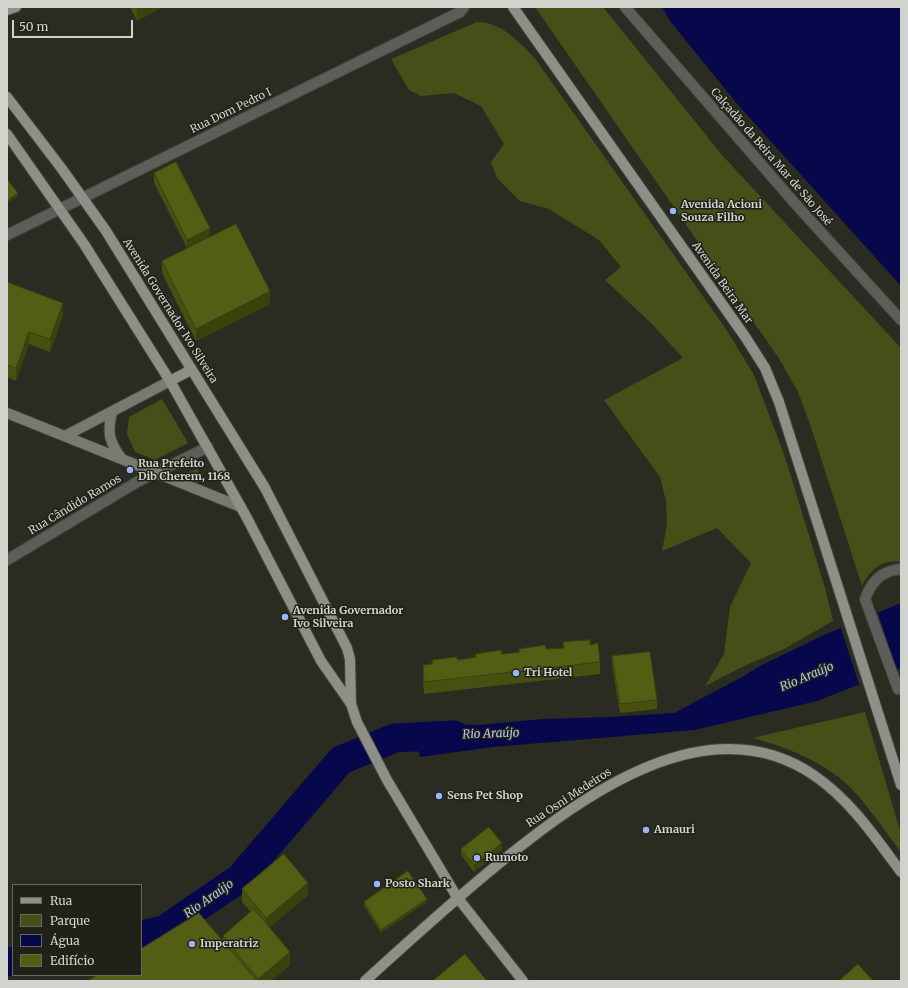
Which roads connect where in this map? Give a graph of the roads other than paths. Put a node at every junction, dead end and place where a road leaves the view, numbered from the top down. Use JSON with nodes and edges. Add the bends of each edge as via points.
{"nodes":[{"id":1,"x":16,"y":7,"type":"edge"},
{"id":2,"x":464,"y":7,"type":"edge"},
{"id":3,"x":513,"y":7,"type":"edge"},
{"id":4,"x":625,"y":7,"type":"edge"},
{"id":5,"x":7,"y":10,"type":"edge"},
{"id":6,"x":7,"y":97,"type":"edge"},
{"id":7,"x":7,"y":134,"type":"edge"},
{"id":8,"x":83,"y":198,"type":"junction"},
{"id":9,"x":60,"y":208,"type":"junction"},
{"id":10,"x":7,"y":235,"type":"edge"},
{"id":11,"x":901,"y":320,"type":"edge"},
{"id":12,"x":191,"y":370,"type":"junction"},
{"id":13,"x":170,"y":381,"type":"junction"},
{"id":14,"x":112,"y":412,"type":"junction"},
{"id":15,"x":7,"y":413,"type":"edge"},
{"id":16,"x":65,"y":436,"type":"junction"},
{"id":17,"x":208,"y":447,"type":"junction"},
{"id":18,"x":121,"y":458,"type":"junction"},
{"id":19,"x":157,"y":472,"type":"junction"},
{"id":20,"x":241,"y":507,"type":"junction"},
{"id":21,"x":7,"y":560,"type":"edge"},
{"id":22,"x":901,"y":569,"type":"edge"},
{"id":23,"x":899,"y":688,"type":"edge"},
{"id":24,"x":350,"y":704,"type":"junction"},
{"id":25,"x":901,"y":785,"type":"edge"},
{"id":26,"x":901,"y":872,"type":"edge"},
{"id":27,"x":457,"y":897,"type":"junction"},
{"id":28,"x":365,"y":981,"type":"edge"},
{"id":29,"x":522,"y":981,"type":"edge"}],
"edges":[{"from":1,"to":5,"type":"main road"},
{"from":2,"to":8,"type":"street","name":"Rua Dom Pedro I","via":[[460,12]]},
{"from":3,"to":25,"type":"main road","name":"Avenida Beira Mar","via":[[765,368],[796,453]]},
{"from":4,"to":11,"type":"street","name":"Calçadão da Beira Mar de São José","via":[[799,208]]},
{"from":6,"to":8,"type":"main road","name":"Avenida Governador Ivo Silveira"},
{"from":7,"to":9,"type":"main road","name":"Avenida Governador Ivo Silveira"},
{"from":8,"to":9,"type":"street","name":"Rua Dom Pedro I"},
{"from":8,"to":12,"type":"main road","name":"Avenida Governador Ivo Silveira"},
{"from":9,"to":10,"type":"street","name":"Rua Dom Pedro I"},
{"from":9,"to":13,"type":"main road","name":"Avenida Governador Ivo Silveira"},
{"from":12,"to":13,"type":"main road"},
{"from":12,"to":24,"type":"main road","name":"Avenida Governador Ivo Silveira","via":[[274,504],[347,648],[350,659]]},
{"from":13,"to":14,"type":"main road"},
{"from":13,"to":17,"type":"main road","name":"Avenida Governador Ivo Silveira"},
{"from":14,"to":16,"type":"main road"},
{"from":14,"to":18,"type":"main road","via":[[108,428],[111,444]]},
{"from":15,"to":16,"type":"main road"},
{"from":16,"to":18,"type":"main road"},
{"from":17,"to":19,"type":"street","name":"Rua Cândido Ramos"},
{"from":17,"to":20,"type":"main road","name":"Avenida Governador Ivo Silveira"},
{"from":18,"to":19,"type":"main road"},
{"from":19,"to":20,"type":"main road"},
{"from":19,"to":21,"type":"street","name":"Rua Cândido Ramos"},
{"from":20,"to":24,"type":"main road","name":"Avenida Governador Ivo Silveira","via":[[320,661]]},
{"from":22,"to":23,"type":"street","via":[[878,576],[870,585],[865,599]]},
{"from":24,"to":27,"type":"main road","name":"Avenida Governador Ivo Silveira","via":[[387,780]]},
{"from":26,"to":27,"type":"main road","name":"Rua Osni Medeiros","via":[[844,798],[814,776],[786,761],[762,753],[708,750],[680,755],[649,766],[594,794],[532,836]]},
{"from":27,"to":28,"type":"main road","name":"Rua Osni Medeiros"},
{"from":27,"to":29,"type":"main road","name":"Avenida Governador Ivo Silveira"}]}
